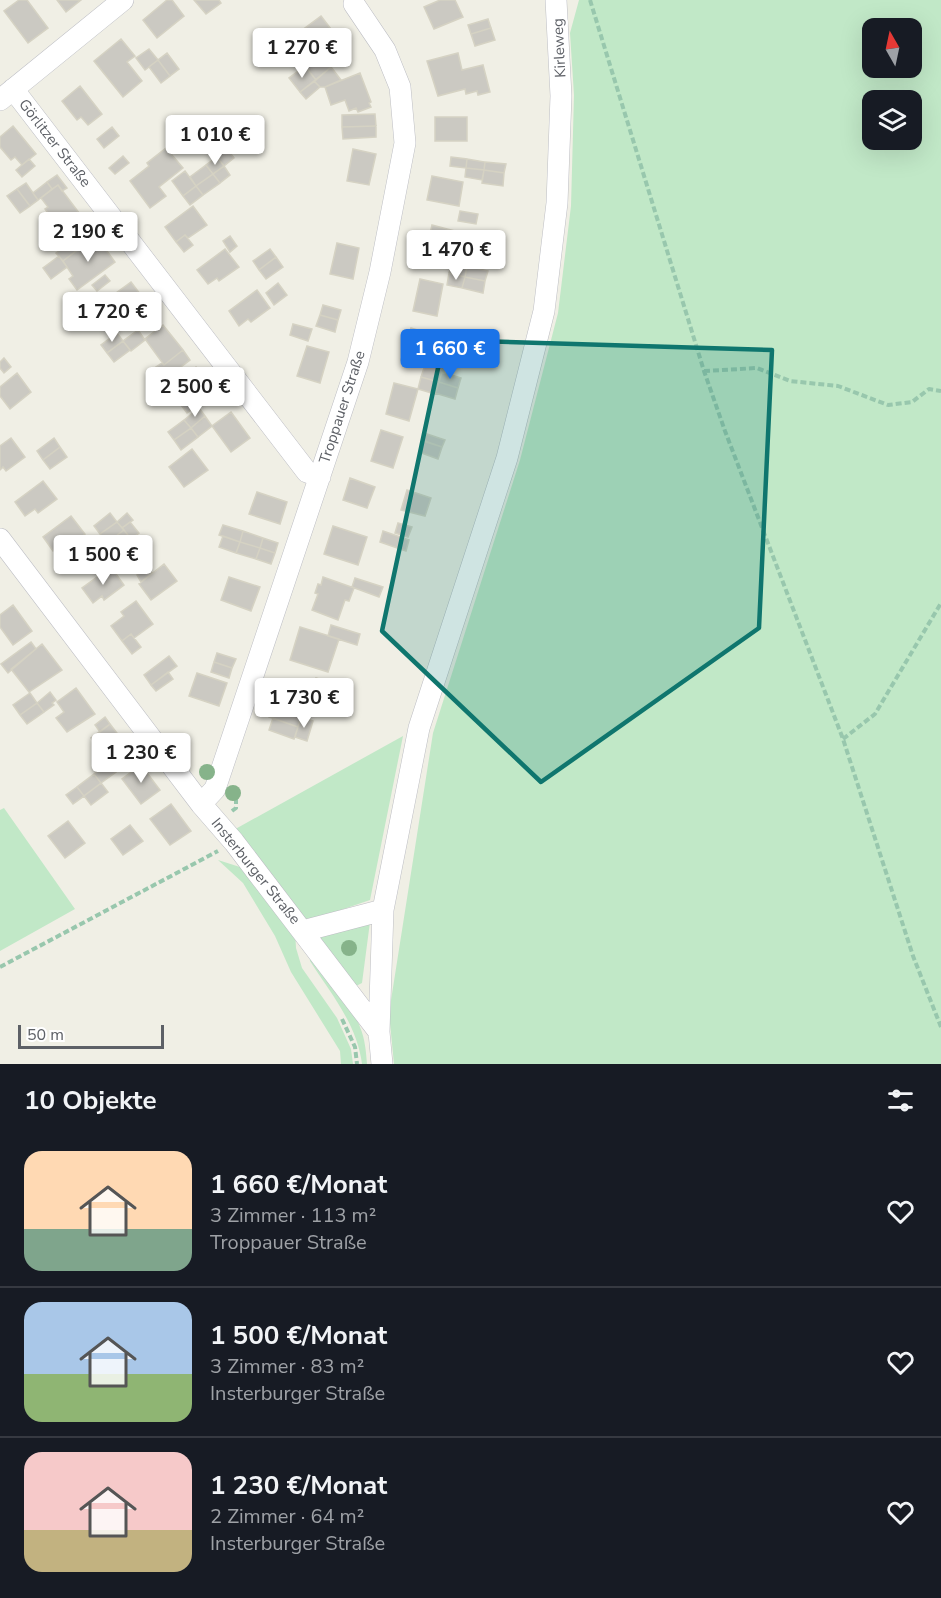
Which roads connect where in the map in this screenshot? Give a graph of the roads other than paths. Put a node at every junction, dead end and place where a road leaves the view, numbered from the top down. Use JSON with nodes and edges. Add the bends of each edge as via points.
{"nodes":[{"id":1,"x":123,"y":0,"type":"edge"},
{"id":2,"x":556,"y":0,"type":"edge"},
{"id":3,"x":354,"y":4,"type":"dead end"},
{"id":4,"x":7,"y":94,"type":"edge"},
{"id":5,"x":320,"y":477,"type":"junction"},
{"id":6,"x":0,"y":539,"type":"edge"},
{"id":7,"x":201,"y":804,"type":"junction"},
{"id":8,"x":383,"y":910,"type":"junction"},
{"id":9,"x":303,"y":931,"type":"junction"},
{"id":10,"x":379,"y":1032,"type":"junction"},
{"id":11,"x":382,"y":1064,"type":"edge"}],
"edges":[{"from":1,"to":4,"type":"street"},
{"from":2,"to":8,"type":"street","name":"Kirleweg","via":[[561,96],[557,203],[544,312],[507,458],[418,728]]},
{"from":3,"to":5,"type":"street","name":"Troppauer Straße","via":[[385,50],[400,87],[405,143],[358,362]]},
{"from":4,"to":5,"type":"street","name":"Görlitzer Straße","via":[[307,472]]},
{"from":5,"to":7,"type":"street","name":"Troppauer Straße","via":[[215,789]]},
{"from":6,"to":7,"type":"street","name":"Insterburger Straße"},
{"from":7,"to":9,"type":"street","name":"Insterburger Straße"},
{"from":8,"to":9,"type":"street"},
{"from":8,"to":10,"type":"street","name":"Kirleweg"},
{"from":9,"to":10,"type":"street","name":"Insterburger Straße"},
{"from":10,"to":11,"type":"street","name":"Kirleweg"}]}
